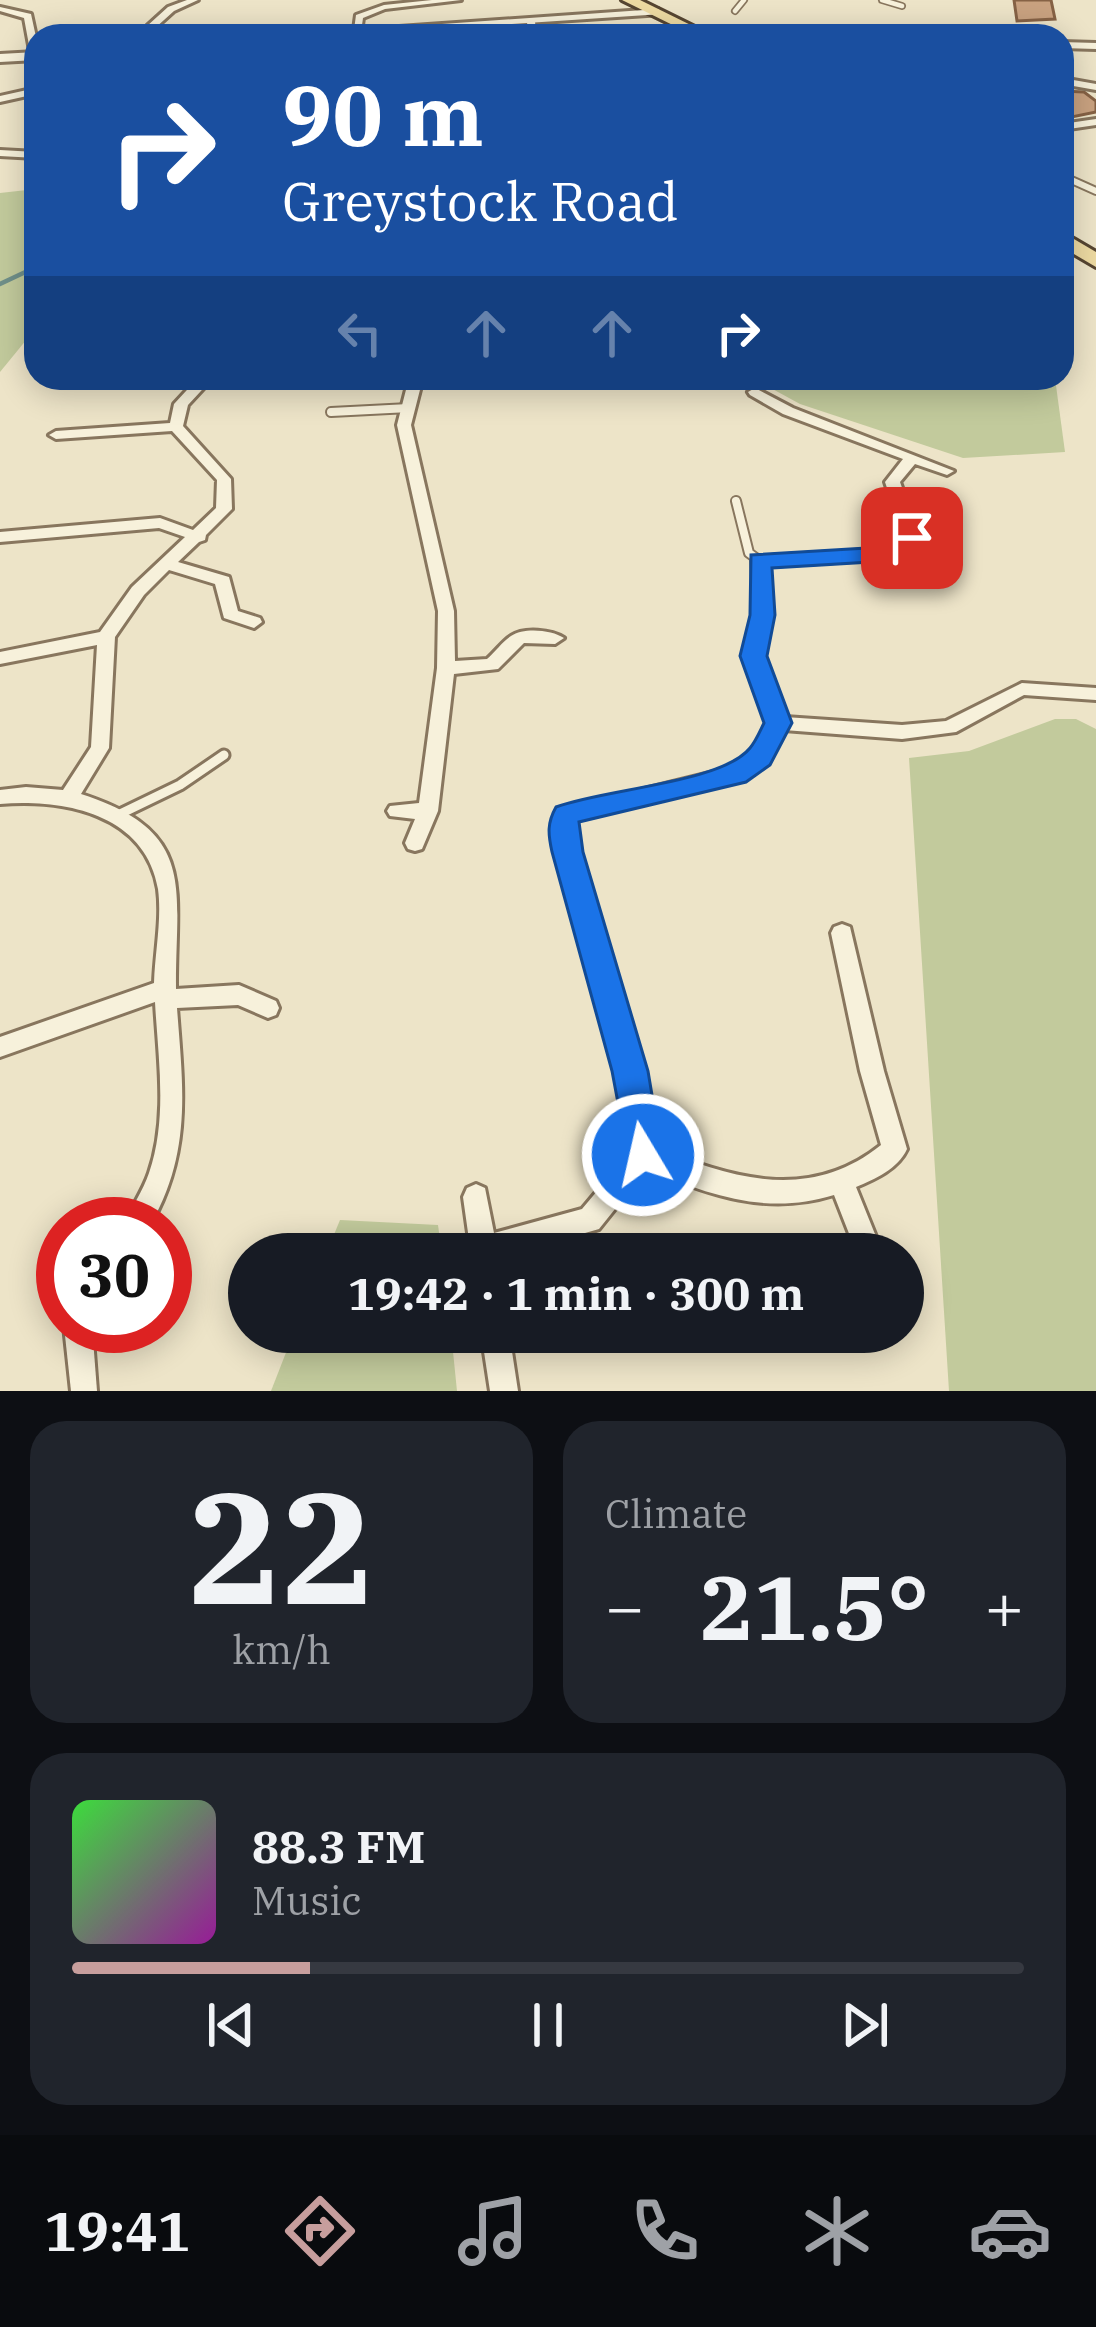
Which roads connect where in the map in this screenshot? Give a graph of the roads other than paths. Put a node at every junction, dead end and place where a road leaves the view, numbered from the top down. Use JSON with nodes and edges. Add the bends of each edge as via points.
{"nodes":[{"id":1,"x":194,"y":0,"type":"edge"},
{"id":2,"x":457,"y":0,"type":"edge"},
{"id":3,"x":744,"y":0,"type":"edge"},
{"id":4,"x":883,"y":1,"type":"edge"},
{"id":5,"x":160,"y":2,"type":"edge"},
{"id":6,"x":642,"y":3,"type":"edge"},
{"id":7,"x":902,"y":6,"type":"dead end"},
{"id":8,"x":875,"y":7,"type":"dead end"},
{"id":9,"x":0,"y":9,"type":"edge"},
{"id":10,"x":171,"y":9,"type":"junction"},
{"id":11,"x":735,"y":11,"type":"dead end"},
{"id":12,"x":531,"y":21,"type":"junction"},
{"id":13,"x":30,"y":24,"type":"edge"},
{"id":14,"x":153,"y":24,"type":"edge"},
{"id":15,"x":358,"y":24,"type":"edge"},
{"id":16,"x":493,"y":24,"type":"edge"},
{"id":17,"x":531,"y":24,"type":"edge"},
{"id":18,"x":683,"y":24,"type":"edge"},
{"id":19,"x":0,"y":87,"type":"edge"},
{"id":20,"x":5,"y":98,"type":"edge"},
{"id":21,"x":4,"y":154,"type":"edge"},
{"id":22,"x":1,"y":173,"type":"edge"},
{"id":23,"x":194,"y":390,"type":"edge"},
{"id":24,"x":413,"y":390,"type":"edge"},
{"id":25,"x":755,"y":392,"type":"dead end"},
{"id":26,"x":409,"y":407,"type":"junction"},
{"id":27,"x":331,"y":412,"type":"dead end"},
{"id":28,"x":176,"y":427,"type":"junction"},
{"id":29,"x":56,"y":435,"type":"dead end"},
{"id":30,"x":911,"y":459,"type":"junction"},
{"id":31,"x":947,"y":471,"type":"dead end"},
{"id":32,"x":736,"y":501,"type":"dead end"},
{"id":33,"x":0,"y":537,"type":"edge"},
{"id":34,"x":199,"y":537,"type":"junction"},
{"id":35,"x":760,"y":561,"type":"junction"},
{"id":36,"x":169,"y":565,"type":"junction"},
{"id":37,"x":254,"y":622,"type":"dead end"},
{"id":38,"x":106,"y":637,"type":"junction"},
{"id":39,"x":556,"y":638,"type":"dead end"},
{"id":40,"x":0,"y":658,"type":"edge"},
{"id":41,"x":446,"y":668,"type":"junction"},
{"id":42,"x":1096,"y":694,"type":"edge"},
{"id":43,"x":778,"y":723,"type":"junction"},
{"id":44,"x":224,"y":755,"type":"dead end"},
{"id":45,"x":0,"y":797,"type":"edge"},
{"id":46,"x":69,"y":797,"type":"junction"},
{"id":47,"x":397,"y":811,"type":"dead end"},
{"id":48,"x":428,"y":811,"type":"junction"},
{"id":49,"x":120,"y":814,"type":"junction"},
{"id":50,"x":415,"y":843,"type":"dead end"},
{"id":51,"x":842,"y":933,"type":"dead end"},
{"id":52,"x":166,"y":994,"type":"junction"},
{"id":53,"x":268,"y":1008,"type":"dead end"},
{"id":54,"x":0,"y":1047,"type":"edge"},
{"id":55,"x":643,"y":1155,"type":"junction"},
{"id":56,"x":841,"y":1181,"type":"junction"},
{"id":57,"x":149,"y":1197,"type":"edge"},
{"id":58,"x":476,"y":1197,"type":"dead end"},
{"id":59,"x":481,"y":1233,"type":"edge"},
{"id":60,"x":545,"y":1233,"type":"edge"},
{"id":61,"x":862,"y":1233,"type":"edge"},
{"id":62,"x":81,"y":1353,"type":"edge"},
{"id":63,"x":498,"y":1353,"type":"edge"},
{"id":64,"x":84,"y":1388,"type":"edge"},
{"id":65,"x":504,"y":1391,"type":"edge"}],
"edges":[{"from":1,"to":10,"type":"street"},
{"from":2,"to":15,"type":"street","via":[[374,9]]},
{"from":3,"to":11,"type":"lane"},
{"from":4,"to":7,"type":"lane"},
{"from":4,"to":8,"type":"lane"},
{"from":5,"to":10,"type":"street"},
{"from":6,"to":12,"type":"street"},
{"from":6,"to":18,"type":"main road"},
{"from":9,"to":13,"type":"street","via":[[28,16]]},
{"from":10,"to":14,"type":"street"},
{"from":12,"to":16,"type":"street"},
{"from":12,"to":17,"type":"street"},
{"from":19,"to":20,"type":"lane"},
{"from":21,"to":22,"type":"street"},
{"from":23,"to":28,"type":"street"},
{"from":24,"to":26,"type":"street"},
{"from":25,"to":30,"type":"street"},
{"from":26,"to":27,"type":"lane"},
{"from":26,"to":41,"type":"street","via":[[404,425],[446,611]]},
{"from":28,"to":29,"type":"street"},
{"from":28,"to":34,"type":"street","via":[[224,478],[224,509]]},
{"from":30,"to":31,"type":"street"},
{"from":30,"to":35,"type":"street","via":[[892,482],[912,554]]},
{"from":32,"to":35,"type":"lane","via":[[749,553]]},
{"from":33,"to":34,"type":"street","via":[[160,523]]},
{"from":34,"to":36,"type":"street"},
{"from":35,"to":43,"type":"street","via":[[753,656]]},
{"from":36,"to":37,"type":"street","via":[[223,581],[230,614]]},
{"from":36,"to":38,"type":"street","via":[[138,591]]},
{"from":38,"to":40,"type":"street"},
{"from":38,"to":46,"type":"street","via":[[100,748]]},
{"from":39,"to":41,"type":"street","via":[[520,638],[492,664]]},
{"from":41,"to":48,"type":"street"},
{"from":42,"to":43,"type":"street","via":[[1022,689],[949,727],[902,732]]},
{"from":43,"to":55,"type":"street","via":[[760,757],[736,774],[566,815],[567,852],[630,1071]]},
{"from":44,"to":49,"type":"lane"},
{"from":45,"to":46,"type":"street"},
{"from":46,"to":49,"type":"street"},
{"from":47,"to":48,"type":"street"},
{"from":48,"to":50,"type":"street"},
{"from":49,"to":52,"type":"street","via":[[153,850],[168,886]]},
{"from":51,"to":56,"type":"street","via":[[895,1149]]},
{"from":52,"to":53,"type":"street","via":[[239,995]]},
{"from":52,"to":54,"type":"street"},
{"from":52,"to":57,"type":"street","via":[[173,1144]]},
{"from":55,"to":56,"type":"street","via":[[737,1190]]},
{"from":55,"to":60,"type":"street","via":[[590,1220]]},
{"from":56,"to":61,"type":"street"},
{"from":58,"to":59,"type":"street"},
{"from":62,"to":64,"type":"street"},
{"from":63,"to":65,"type":"street"}]}
